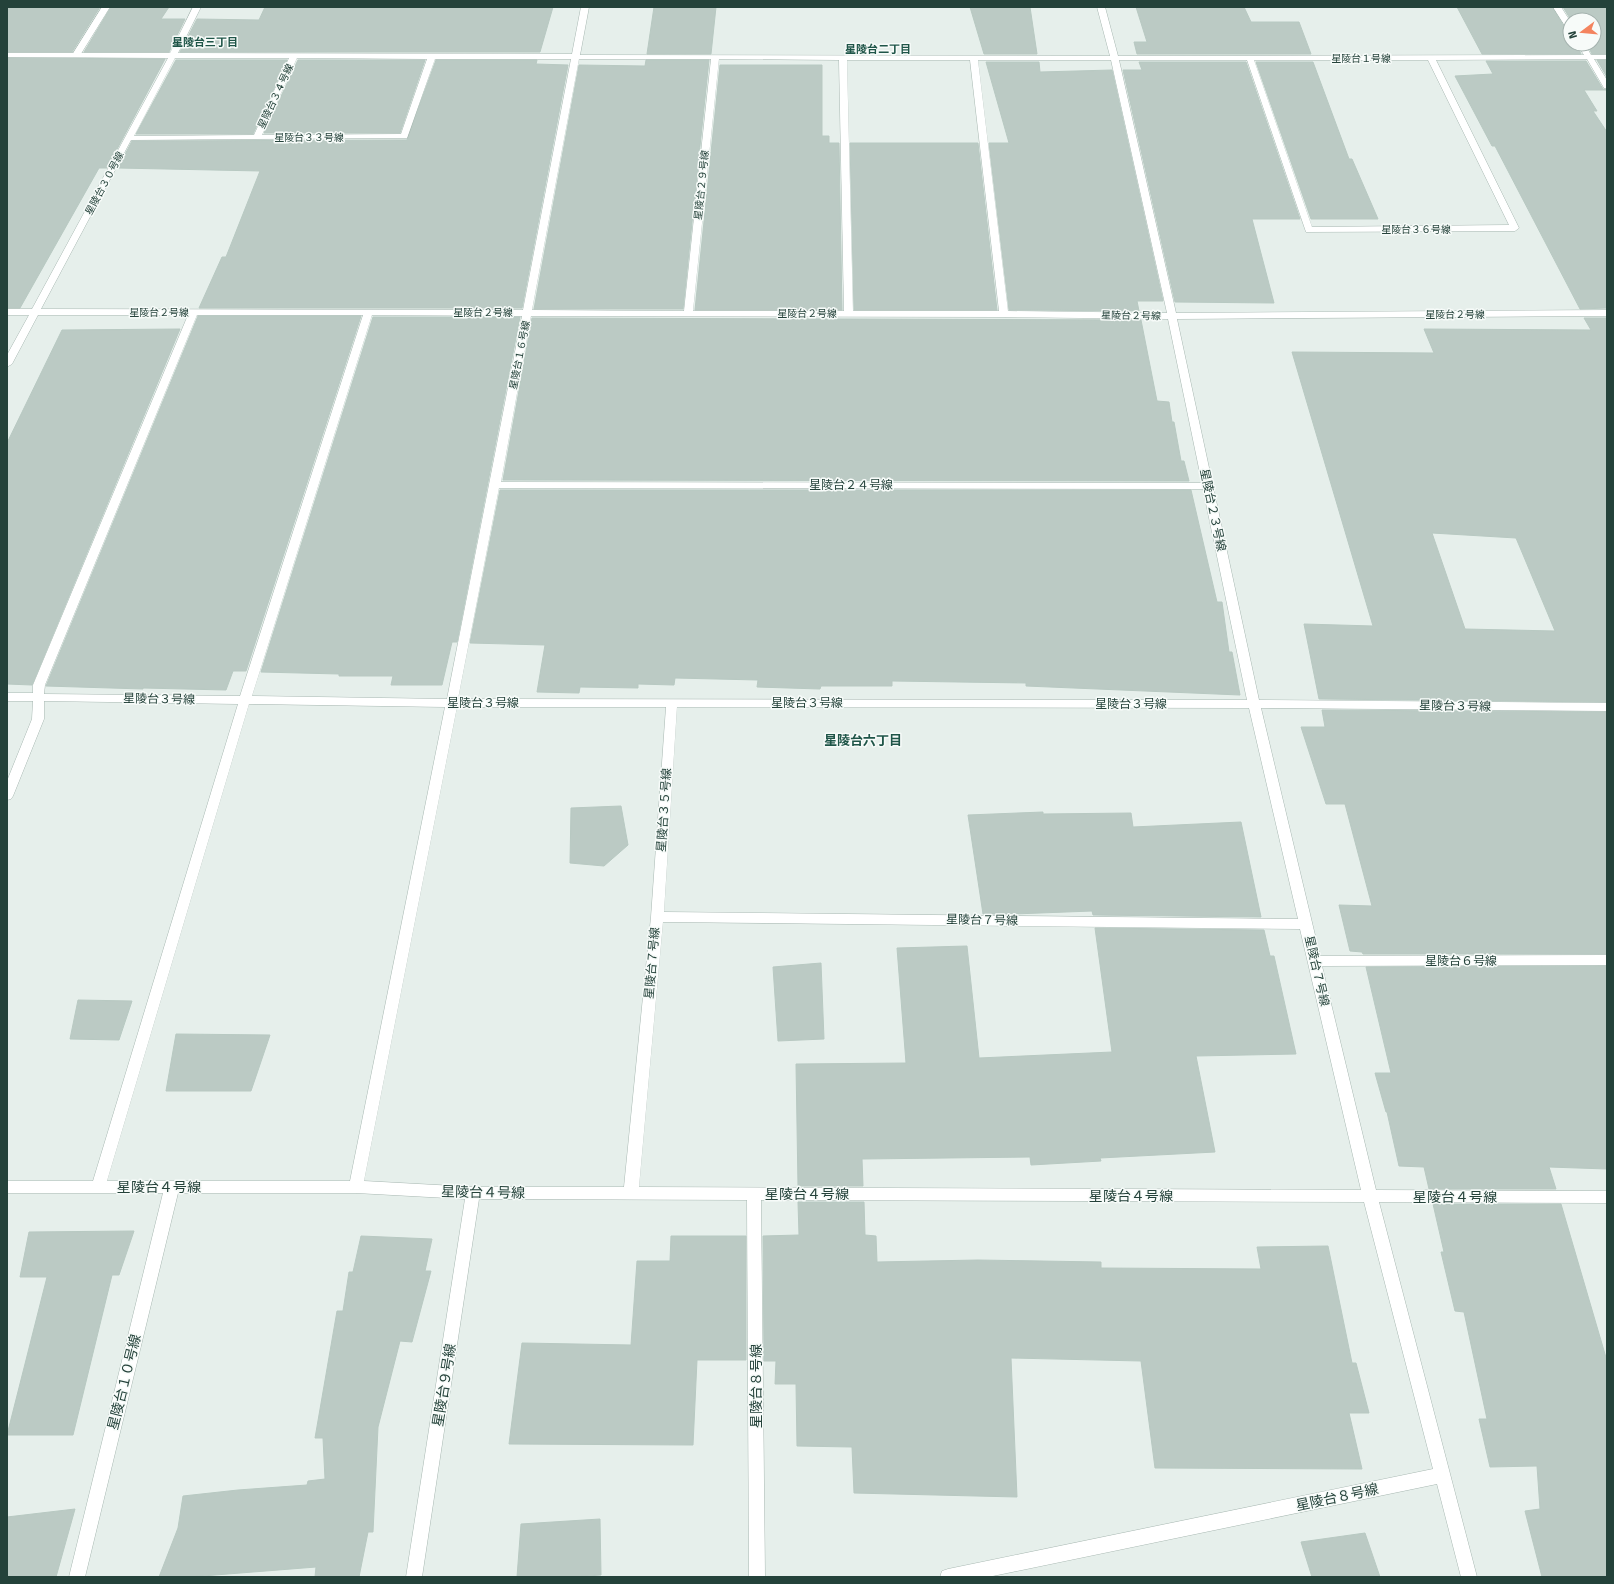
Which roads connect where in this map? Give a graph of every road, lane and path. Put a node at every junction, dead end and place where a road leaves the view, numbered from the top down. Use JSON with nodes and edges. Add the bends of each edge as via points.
{"nodes":[{"id":1,"x":106,"y":7,"type":"edge"},
{"id":2,"x":197,"y":7,"type":"edge"},
{"id":3,"x":585,"y":7,"type":"edge"},
{"id":4,"x":1101,"y":7,"type":"edge"},
{"id":5,"x":1586,"y":52,"type":"edge"},
{"id":6,"x":7,"y":55,"type":"edge"},
{"id":7,"x":76,"y":55,"type":"junction"},
{"id":8,"x":173,"y":55,"type":"junction"},
{"id":9,"x":294,"y":56,"type":"junction"},
{"id":10,"x":432,"y":56,"type":"junction"},
{"id":11,"x":576,"y":57,"type":"junction"},
{"id":12,"x":715,"y":57,"type":"junction"},
{"id":13,"x":1589,"y":57,"type":"junction"},
{"id":14,"x":1607,"y":57,"type":"edge"},
{"id":15,"x":844,"y":58,"type":"junction"},
{"id":16,"x":974,"y":58,"type":"junction"},
{"id":17,"x":1115,"y":58,"type":"junction"},
{"id":18,"x":1250,"y":58,"type":"junction"},
{"id":19,"x":1431,"y":58,"type":"junction"},
{"id":20,"x":1607,"y":86,"type":"edge"},
{"id":21,"x":257,"y":137,"type":"junction"},
{"id":22,"x":128,"y":138,"type":"junction"},
{"id":23,"x":7,"y":312,"type":"edge"},
{"id":24,"x":34,"y":312,"type":"junction"},
{"id":25,"x":194,"y":312,"type":"junction"},
{"id":26,"x":369,"y":312,"type":"junction"},
{"id":27,"x":527,"y":312,"type":"junction"},
{"id":28,"x":688,"y":313,"type":"junction"},
{"id":29,"x":849,"y":313,"type":"junction"},
{"id":30,"x":1607,"y":313,"type":"edge"},
{"id":31,"x":1004,"y":314,"type":"junction"},
{"id":32,"x":1172,"y":316,"type":"junction"},
{"id":33,"x":7,"y":364,"type":"edge"},
{"id":34,"x":495,"y":485,"type":"junction"},
{"id":35,"x":1208,"y":486,"type":"junction"},
{"id":36,"x":7,"y":697,"type":"edge"},
{"id":37,"x":39,"y":697,"type":"junction"},
{"id":38,"x":245,"y":700,"type":"junction"},
{"id":39,"x":452,"y":703,"type":"junction"},
{"id":40,"x":672,"y":703,"type":"junction"},
{"id":41,"x":1254,"y":704,"type":"junction"},
{"id":42,"x":1607,"y":707,"type":"edge"},
{"id":43,"x":7,"y":796,"type":"edge"},
{"id":44,"x":657,"y":917,"type":"junction"},
{"id":45,"x":1306,"y":924,"type":"junction"},
{"id":46,"x":1607,"y":960,"type":"edge"},
{"id":47,"x":1314,"y":961,"type":"junction"},
{"id":48,"x":7,"y":1187,"type":"edge"},
{"id":49,"x":98,"y":1187,"type":"junction"},
{"id":50,"x":172,"y":1187,"type":"junction"},
{"id":51,"x":356,"y":1187,"type":"junction"},
{"id":52,"x":473,"y":1193,"type":"junction"},
{"id":53,"x":631,"y":1194,"type":"junction"},
{"id":54,"x":754,"y":1194,"type":"junction"},
{"id":55,"x":1370,"y":1197,"type":"junction"},
{"id":56,"x":1607,"y":1197,"type":"edge"},
{"id":57,"x":1443,"y":1475,"type":"junction"},
{"id":58,"x":76,"y":1577,"type":"edge"},
{"id":59,"x":414,"y":1577,"type":"edge"},
{"id":60,"x":757,"y":1577,"type":"edge"},
{"id":61,"x":948,"y":1577,"type":"edge"},
{"id":62,"x":1469,"y":1577,"type":"edge"}],
"edges":[{"from":1,"to":7,"type":"street"},
{"from":2,"to":8,"type":"street","name":"星陵台３０号線"},
{"from":3,"to":11,"type":"street","name":"星陵台１６号線"},
{"from":4,"to":17,"type":"street","name":"星陵台２３号線"},
{"from":5,"to":13,"type":"street"},
{"from":6,"to":7,"type":"street","name":"星陵台１号線"},
{"from":7,"to":8,"type":"street","name":"星陵台１号線"},
{"from":8,"to":9,"type":"street","name":"星陵台１号線"},
{"from":8,"to":22,"type":"street","name":"星陵台３０号線"},
{"from":9,"to":10,"type":"street","name":"星陵台１号線"},
{"from":9,"to":21,"type":"street","name":"星陵台３４号線"},
{"from":10,"to":11,"type":"street","name":"星陵台１号線"},
{"from":10,"to":21,"type":"street","name":"星陵台３３号線","via":[[404,136]]},
{"from":11,"to":12,"type":"street","name":"星陵台１号線"},
{"from":11,"to":27,"type":"street","name":"星陵台１６号線"},
{"from":12,"to":15,"type":"street","name":"星陵台１号線"},
{"from":12,"to":28,"type":"street","name":"星陵台２９号線"},
{"from":13,"to":14,"type":"street","name":"星陵台１号線"},
{"from":13,"to":19,"type":"street","name":"星陵台１号線"},
{"from":13,"to":20,"type":"street"},
{"from":15,"to":16,"type":"street","name":"星陵台１号線"},
{"from":15,"to":29,"type":"street"},
{"from":16,"to":17,"type":"street","name":"星陵台１号線"},
{"from":16,"to":31,"type":"street"},
{"from":17,"to":18,"type":"street","name":"星陵台１号線"},
{"from":17,"to":32,"type":"street","name":"星陵台２３号線"},
{"from":18,"to":19,"type":"street","name":"星陵台１号線"},
{"from":18,"to":19,"type":"street","name":"星陵台３６号線","via":[[1309,230],[1515,228]]},
{"from":21,"to":22,"type":"street","name":"星陵台３３号線"},
{"from":22,"to":24,"type":"street","name":"星陵台３０号線"},
{"from":23,"to":24,"type":"street","name":"星陵台２号線"},
{"from":24,"to":25,"type":"street","name":"星陵台２号線"},
{"from":24,"to":33,"type":"street","name":"星陵台３０号線"},
{"from":25,"to":26,"type":"street","name":"星陵台２号線"},
{"from":25,"to":37,"type":"street","via":[[39,685]]},
{"from":26,"to":27,"type":"street","name":"星陵台２号線"},
{"from":26,"to":38,"type":"street"},
{"from":27,"to":28,"type":"street","name":"星陵台２号線"},
{"from":27,"to":34,"type":"street","name":"星陵台１６号線"},
{"from":28,"to":29,"type":"street","name":"星陵台２号線"},
{"from":29,"to":31,"type":"street","name":"星陵台２号線"},
{"from":30,"to":32,"type":"street","name":"星陵台２号線"},
{"from":31,"to":32,"type":"street","name":"星陵台２号線"},
{"from":32,"to":35,"type":"street","name":"星陵台２３号線"},
{"from":34,"to":35,"type":"street","name":"星陵台２４号線"},
{"from":34,"to":39,"type":"street","name":"星陵台１６号線"},
{"from":35,"to":41,"type":"street","name":"星陵台２３号線"},
{"from":36,"to":37,"type":"street","name":"星陵台３号線"},
{"from":37,"to":38,"type":"street","name":"星陵台３号線"},
{"from":37,"to":43,"type":"street","via":[[38,719]]},
{"from":38,"to":39,"type":"street","name":"星陵台３号線"},
{"from":38,"to":49,"type":"street"},
{"from":39,"to":40,"type":"street","name":"星陵台３号線"},
{"from":39,"to":51,"type":"street","name":"星陵台１６号線"},
{"from":40,"to":41,"type":"street","name":"星陵台３号線"},
{"from":40,"to":44,"type":"street","name":"星陵台３５号線"},
{"from":41,"to":42,"type":"street","name":"星陵台３号線"},
{"from":41,"to":45,"type":"street","name":"星陵台２３号線"},
{"from":44,"to":45,"type":"street","name":"星陵台７号線"},
{"from":44,"to":53,"type":"street","name":"星陵台７号線"},
{"from":45,"to":47,"type":"street","name":"星陵台７号線"},
{"from":46,"to":47,"type":"street","name":"星陵台６号線"},
{"from":47,"to":55,"type":"street","name":"星陵台７号線"},
{"from":48,"to":49,"type":"street","name":"星陵台４号線"},
{"from":49,"to":50,"type":"street","name":"星陵台４号線"},
{"from":50,"to":51,"type":"street","name":"星陵台４号線"},
{"from":50,"to":58,"type":"street","name":"星陵台１０号線"},
{"from":51,"to":52,"type":"street","name":"星陵台４号線"},
{"from":52,"to":53,"type":"street","name":"星陵台４号線"},
{"from":52,"to":59,"type":"street","name":"星陵台９号線"},
{"from":53,"to":54,"type":"street","name":"星陵台４号線"},
{"from":54,"to":55,"type":"street","name":"星陵台４号線"},
{"from":54,"to":60,"type":"street","name":"星陵台８号線"},
{"from":55,"to":56,"type":"street","name":"星陵台４号線"},
{"from":55,"to":57,"type":"street"},
{"from":57,"to":61,"type":"street","name":"星陵台８号線"},
{"from":57,"to":62,"type":"street"}]}
